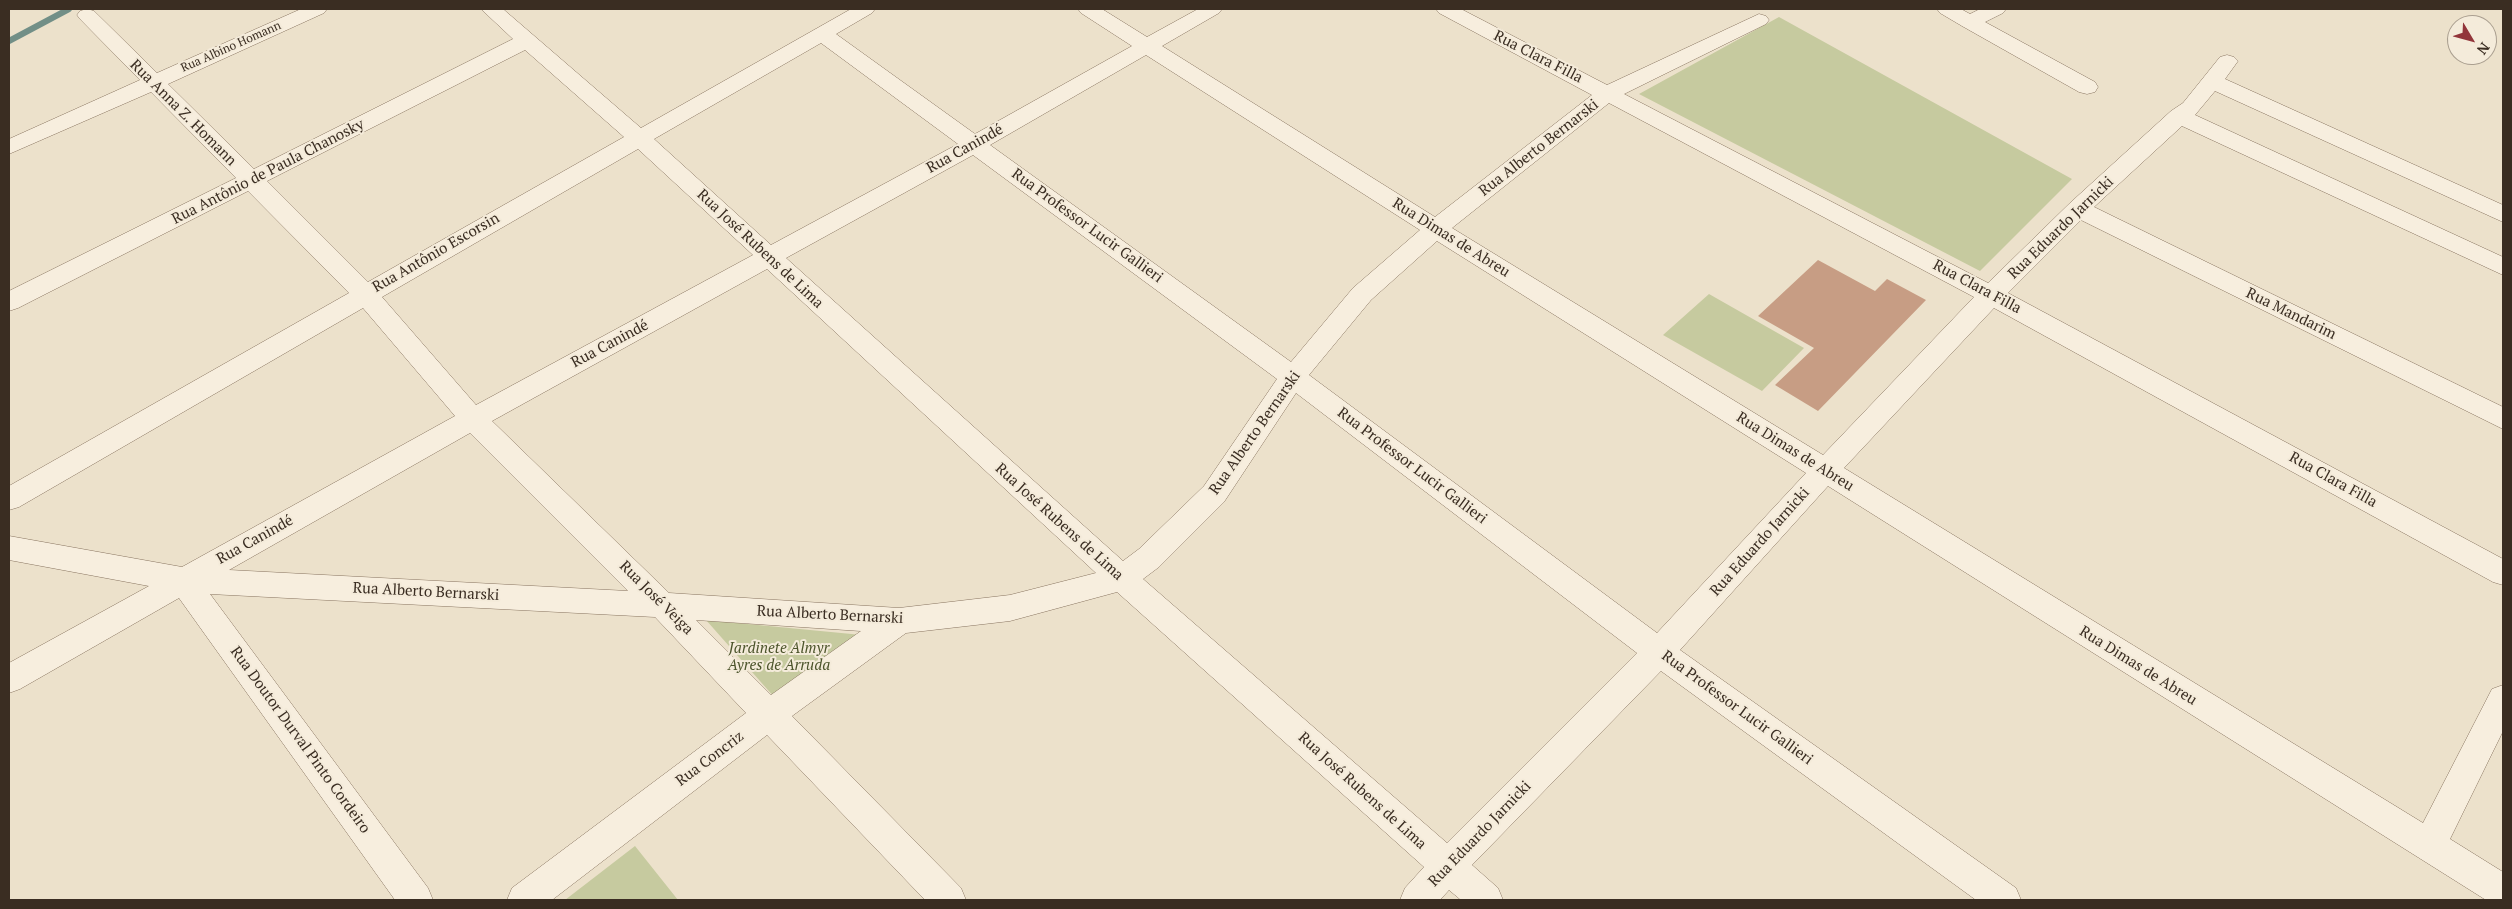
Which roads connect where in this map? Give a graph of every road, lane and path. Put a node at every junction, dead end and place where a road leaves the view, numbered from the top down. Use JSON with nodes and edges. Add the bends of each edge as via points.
{"nodes":[{"id":1,"x":317,"y":9,"type":"edge"},
{"id":2,"x":491,"y":9,"type":"edge"},
{"id":3,"x":865,"y":9,"type":"edge"},
{"id":4,"x":1088,"y":9,"type":"edge"},
{"id":5,"x":1212,"y":9,"type":"edge"},
{"id":6,"x":1446,"y":9,"type":"edge"},
{"id":7,"x":1740,"y":9,"type":"edge"},
{"id":8,"x":1947,"y":9,"type":"edge"},
{"id":9,"x":1996,"y":9,"type":"edge"},
{"id":10,"x":88,"y":15,"type":"dead end"},
{"id":11,"x":1969,"y":22,"type":"junction"},
{"id":12,"x":821,"y":33,"type":"junction"},
{"id":13,"x":526,"y":42,"type":"junction"},
{"id":14,"x":1147,"y":46,"type":"junction"},
{"id":15,"x":152,"y":81,"type":"junction"},
{"id":16,"x":2087,"y":86,"type":"dead end"},
{"id":17,"x":1608,"y":93,"type":"junction"},
{"id":18,"x":2179,"y":116,"type":"junction"},
{"id":19,"x":638,"y":137,"type":"junction"},
{"id":20,"x":975,"y":144,"type":"junction"},
{"id":21,"x":9,"y":147,"type":"edge"},
{"id":22,"x":250,"y":180,"type":"junction"},
{"id":23,"x":2078,"y":210,"type":"junction"},
{"id":24,"x":2503,"y":214,"type":"edge"},
{"id":25,"x":1436,"y":229,"type":"junction"},
{"id":26,"x":769,"y":258,"type":"junction"},
{"id":27,"x":2503,"y":267,"type":"edge"},
{"id":28,"x":365,"y":294,"type":"junction"},
{"id":29,"x":1991,"y":295,"type":"junction"},
{"id":30,"x":9,"y":302,"type":"edge"},
{"id":31,"x":1293,"y":377,"type":"junction"},
{"id":32,"x":473,"y":419,"type":"junction"},
{"id":33,"x":2503,"y":419,"type":"edge"},
{"id":34,"x":1825,"y":471,"type":"junction"},
{"id":35,"x":9,"y":500,"type":"edge"},
{"id":36,"x":9,"y":548,"type":"edge"},
{"id":37,"x":2503,"y":573,"type":"edge"},
{"id":38,"x":1122,"y":578,"type":"junction"},
{"id":39,"x":183,"y":580,"type":"junction"},
{"id":40,"x":662,"y":604,"type":"junction"},
{"id":41,"x":899,"y":621,"type":"junction"},
{"id":42,"x":1660,"y":652,"type":"junction"},
{"id":43,"x":9,"y":680,"type":"edge"},
{"id":44,"x":2503,"y":699,"type":"edge"},
{"id":45,"x":770,"y":714,"type":"junction"},
{"id":46,"x":2429,"y":846,"type":"junction"},
{"id":47,"x":1447,"y":867,"type":"junction"},
{"id":48,"x":2503,"y":891,"type":"edge"},
{"id":49,"x":416,"y":900,"type":"edge"},
{"id":50,"x":524,"y":900,"type":"edge"},
{"id":51,"x":949,"y":900,"type":"edge"},
{"id":52,"x":1417,"y":900,"type":"edge"},
{"id":53,"x":1486,"y":900,"type":"edge"},
{"id":54,"x":2004,"y":900,"type":"edge"}],
"edges":[{"from":1,"to":15,"type":"street","name":"Rua Albino Homann"},
{"from":2,"to":13,"type":"street","name":"Rua José Rubens de Lima"},
{"from":3,"to":12,"type":"street","name":"Rua Antônio Escorsin"},
{"from":4,"to":14,"type":"street","name":"Rua Dimas de Abreu"},
{"from":5,"to":14,"type":"street","name":"Rua Canindé"},
{"from":6,"to":17,"type":"street","name":"Rua Clara Filla"},
{"from":7,"to":17,"type":"street","name":"Rua Alberto Bernarski","via":[[1759,20]]},
{"from":8,"to":11,"type":"street"},
{"from":9,"to":11,"type":"street"},
{"from":10,"to":15,"type":"street","name":"Rua Anna Z. Homann"},
{"from":11,"to":16,"type":"street"},
{"from":12,"to":19,"type":"street","name":"Rua Antônio Escorsin"},
{"from":12,"to":20,"type":"street","name":"Rua Professor Lucir Gallieri"},
{"from":13,"to":19,"type":"street","name":"Rua José Rubens de Lima"},
{"from":13,"to":22,"type":"street","name":"Rua Antônio de Paula Chanosky"},
{"from":14,"to":20,"type":"street","name":"Rua Canindé"},
{"from":14,"to":25,"type":"street","name":"Rua Dimas de Abreu"},
{"from":15,"to":21,"type":"street","name":"Rua Albino Homann"},
{"from":15,"to":22,"type":"street","name":"Rua Anna Z. Homann"},
{"from":17,"to":25,"type":"street","name":"Rua Alberto Bernarski"},
{"from":17,"to":29,"type":"street","name":"Rua Clara Filla"},
{"from":18,"to":23,"type":"street","name":"Rua Eduardo Jarnicki"},
{"from":18,"to":24,"type":"street","name":"Rua Eduardo Jarnicki","via":[[2190,108],[2219,71]]},
{"from":18,"to":27,"type":"street"},
{"from":19,"to":26,"type":"street","name":"Rua José Rubens de Lima"},
{"from":19,"to":28,"type":"street","name":"Rua Antônio Escorsin"},
{"from":20,"to":26,"type":"street","name":"Rua Canindé"},
{"from":20,"to":31,"type":"street","name":"Rua Professor Lucir Gallieri"},
{"from":22,"to":28,"type":"street","name":"Rua Anna Z. Homann"},
{"from":22,"to":30,"type":"street","name":"Rua Antônio de Paula Chanosky"},
{"from":23,"to":29,"type":"street","name":"Rua Eduardo Jarnicki"},
{"from":23,"to":33,"type":"street","name":"Rua Mandarim"},
{"from":25,"to":31,"type":"street","name":"Rua Alberto Bernarski","via":[[1362,294]]},
{"from":25,"to":34,"type":"street","name":"Rua Dimas de Abreu"},
{"from":26,"to":32,"type":"street","name":"Rua Canindé"},
{"from":26,"to":38,"type":"street","name":"Rua José Rubens de Lima"},
{"from":28,"to":32,"type":"street","name":"Rua José Veiga"},
{"from":28,"to":35,"type":"street","name":"Rua Antônio Escorsin"},
{"from":29,"to":34,"type":"street","name":"Rua Eduardo Jarnicki"},
{"from":29,"to":37,"type":"street","name":"Rua Clara Filla"},
{"from":31,"to":38,"type":"street","name":"Rua Alberto Bernarski","via":[[1214,494],[1149,558]]},
{"from":31,"to":42,"type":"street","name":"Rua Professor Lucir Gallieri"},
{"from":32,"to":39,"type":"street","name":"Rua Canindé"},
{"from":32,"to":40,"type":"street","name":"Rua José Veiga"},
{"from":34,"to":42,"type":"street","name":"Rua Eduardo Jarnicki"},
{"from":34,"to":46,"type":"street","name":"Rua Dimas de Abreu"},
{"from":36,"to":39,"type":"street","name":"Rua Alberto Bernarski"},
{"from":38,"to":41,"type":"street","name":"Rua Alberto Bernarski","via":[[1010,608]]},
{"from":38,"to":47,"type":"street","name":"Rua José Rubens de Lima"},
{"from":39,"to":40,"type":"street","name":"Rua Alberto Bernarski"},
{"from":39,"to":43,"type":"street","name":"Rua Canindé"},
{"from":39,"to":49,"type":"street","name":"Rua Doutor Durval Pinto Cordeiro"},
{"from":40,"to":41,"type":"street","name":"Rua Alberto Bernarski"},
{"from":40,"to":45,"type":"street","name":"Rua José Veiga"},
{"from":41,"to":45,"type":"street","name":"Rua Concriz"},
{"from":42,"to":47,"type":"street","name":"Rua Eduardo Jarnicki"},
{"from":42,"to":54,"type":"street","name":"Rua Professor Lucir Gallieri"},
{"from":44,"to":46,"type":"street"},
{"from":45,"to":50,"type":"street","name":"Rua Concriz"},
{"from":45,"to":51,"type":"street","name":"Rua José Veiga"},
{"from":46,"to":48,"type":"street","name":"Rua Dimas de Abreu"},
{"from":47,"to":52,"type":"street","name":"Rua Eduardo Jarnicki"},
{"from":47,"to":53,"type":"street","name":"Rua José Rubens de Lima"}]}
